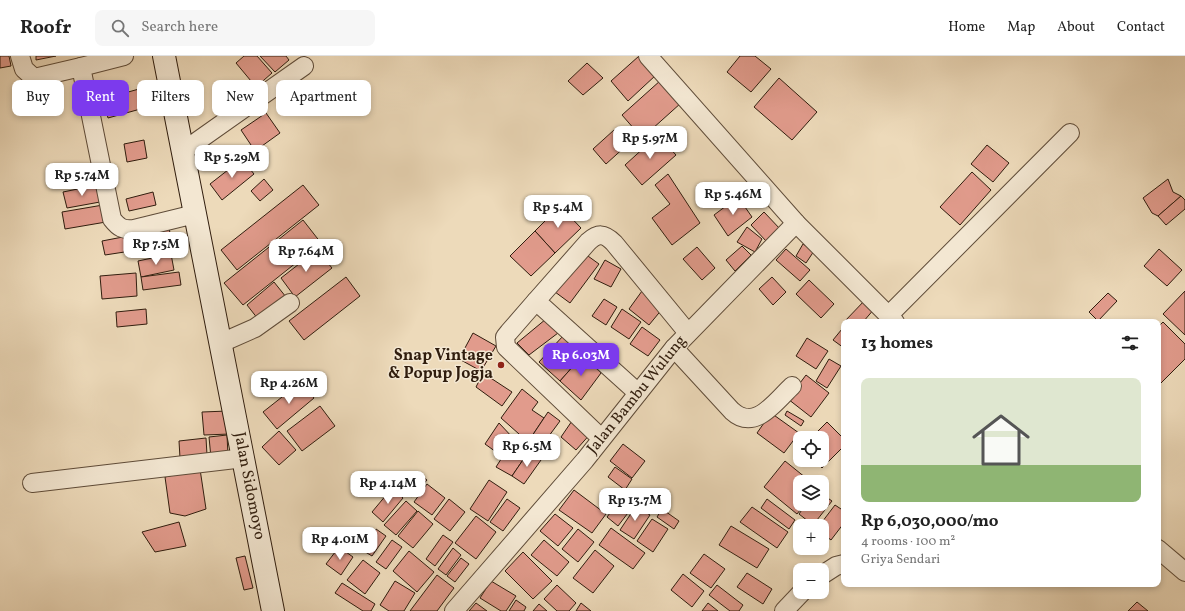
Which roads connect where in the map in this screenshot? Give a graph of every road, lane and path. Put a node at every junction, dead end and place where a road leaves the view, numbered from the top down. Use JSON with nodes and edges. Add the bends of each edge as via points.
{"nodes":[{"id":1,"x":20,"y":56,"type":"edge"},
{"id":2,"x":124,"y":56,"type":"edge"},
{"id":3,"x":164,"y":56,"type":"edge"},
{"id":4,"x":648,"y":56,"type":"edge"},
{"id":5,"x":304,"y":66,"type":"dead end"},
{"id":6,"x":81,"y":68,"type":"junction"},
{"id":7,"x":1070,"y":133,"type":"dead end"},
{"id":8,"x":182,"y":152,"type":"junction"},
{"id":9,"x":195,"y":214,"type":"junction"},
{"id":10,"x":796,"y":223,"type":"junction"},
{"id":11,"x":536,"y":301,"type":"junction"},
{"id":12,"x":290,"y":303,"type":"dead end"},
{"id":13,"x":892,"y":318,"type":"edge"},
{"id":14,"x":688,"y":333,"type":"junction"},
{"id":15,"x":221,"y":343,"type":"junction"},
{"id":16,"x":674,"y":348,"type":"junction"},
{"id":17,"x":792,"y":386,"type":"dead end"},
{"id":18,"x":638,"y":394,"type":"junction"},
{"id":19,"x":601,"y":438,"type":"junction"},
{"id":20,"x":244,"y":458,"type":"junction"},
{"id":21,"x":32,"y":483,"type":"dead end"},
{"id":22,"x":1161,"y":552,"type":"edge"},
{"id":23,"x":841,"y":565,"type":"edge"},
{"id":24,"x":829,"y":570,"type":"edge"},
{"id":25,"x":1185,"y":572,"type":"edge"},
{"id":26,"x":795,"y":599,"type":"edge"},
{"id":27,"x":273,"y":611,"type":"edge"},
{"id":28,"x":454,"y":611,"type":"edge"},
{"id":29,"x":784,"y":611,"type":"edge"}],
"edges":[{"from":1,"to":6,"type":"street","via":[[24,69],[34,78]]},
{"from":2,"to":6,"type":"street"},
{"from":3,"to":8,"type":"main road","name":"Jalan Sidomoyo"},
{"from":4,"to":10,"type":"street"},
{"from":5,"to":8,"type":"street"},
{"from":6,"to":9,"type":"street","via":[[112,220],[119,227],[130,230]]},
{"from":7,"to":13,"type":"street"},
{"from":8,"to":9,"type":"main road","name":"Jalan Sidomoyo"},
{"from":9,"to":15,"type":"main road","name":"Jalan Sidomoyo"},
{"from":10,"to":13,"type":"street"},
{"from":10,"to":14,"type":"street","name":"Jalan Bambu Wulung"},
{"from":11,"to":14,"type":"street","via":[[588,242],[602,234],[614,243]]},
{"from":11,"to":18,"type":"street"},
{"from":11,"to":19,"type":"street","via":[[505,338],[506,348]]},
{"from":12,"to":15,"type":"street","via":[[255,328]]},
{"from":14,"to":16,"type":"street","name":"Jalan Bambu Wulung"},
{"from":15,"to":20,"type":"main road","name":"Jalan Sidomoyo"},
{"from":16,"to":17,"type":"street","via":[[732,411],[743,418],[761,416]]},
{"from":16,"to":18,"type":"street","name":"Jalan Bambu Wulung"},
{"from":18,"to":19,"type":"street","name":"Jalan Bambu Wulung"},
{"from":19,"to":28,"type":"street","name":"Jalan Bambu Wulung"},
{"from":20,"to":21,"type":"street"},
{"from":20,"to":27,"type":"main road","name":"Jalan Sidomoyo"},
{"from":22,"to":25,"type":"street"},
{"from":23,"to":24,"type":"street"},
{"from":26,"to":29,"type":"street"}]}
